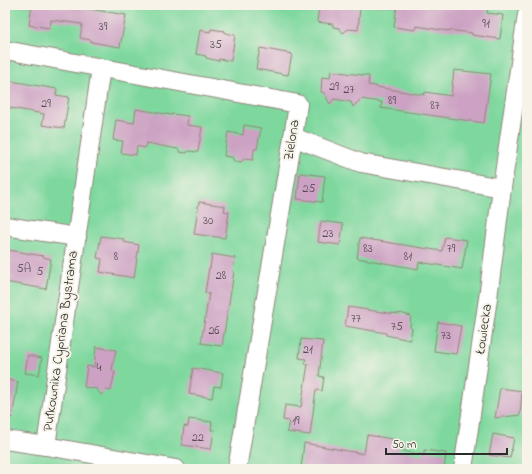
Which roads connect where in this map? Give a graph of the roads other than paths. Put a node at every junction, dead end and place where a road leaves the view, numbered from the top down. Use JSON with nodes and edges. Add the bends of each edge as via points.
{"nodes":[{"id":1,"x":527,"y":14,"type":"edge"},
{"id":2,"x":5,"y":50,"type":"edge"},
{"id":3,"x":101,"y":68,"type":"junction"},
{"id":4,"x":293,"y":137,"type":"junction"},
{"id":5,"x":502,"y":188,"type":"junction"},
{"id":6,"x":5,"y":226,"type":"edge"},
{"id":7,"x":77,"y":237,"type":"junction"},
{"id":8,"x":5,"y":440,"type":"edge"},
{"id":9,"x":46,"y":446,"type":"junction"},
{"id":10,"x":142,"y":466,"type":"edge"},
{"id":11,"x":176,"y":469,"type":"edge"},
{"id":12,"x":237,"y":469,"type":"edge"},
{"id":13,"x":463,"y":469,"type":"edge"}],
"edges":[{"from":1,"to":5,"type":"street","name":"Łowiecka"},
{"from":2,"to":3,"type":"street","name":"Zielona"},
{"from":3,"to":4,"type":"street","name":"Zielona","via":[[298,104]]},
{"from":3,"to":7,"type":"street","name":"Pułkownika Cypriana Bystrama"},
{"from":4,"to":5,"type":"street","via":[[361,163]]},
{"from":4,"to":12,"type":"street","name":"Zielona"},
{"from":5,"to":13,"type":"street","name":"Łowiecka"},
{"from":6,"to":7,"type":"street","name":"Pułkownika Cypriana Bystrama"},
{"from":7,"to":9,"type":"street","name":"Pułkownika Cypriana Bystrama"},
{"from":8,"to":9,"type":"street"},
{"from":9,"to":10,"type":"street"},
{"from":10,"to":11,"type":"street"}]}
